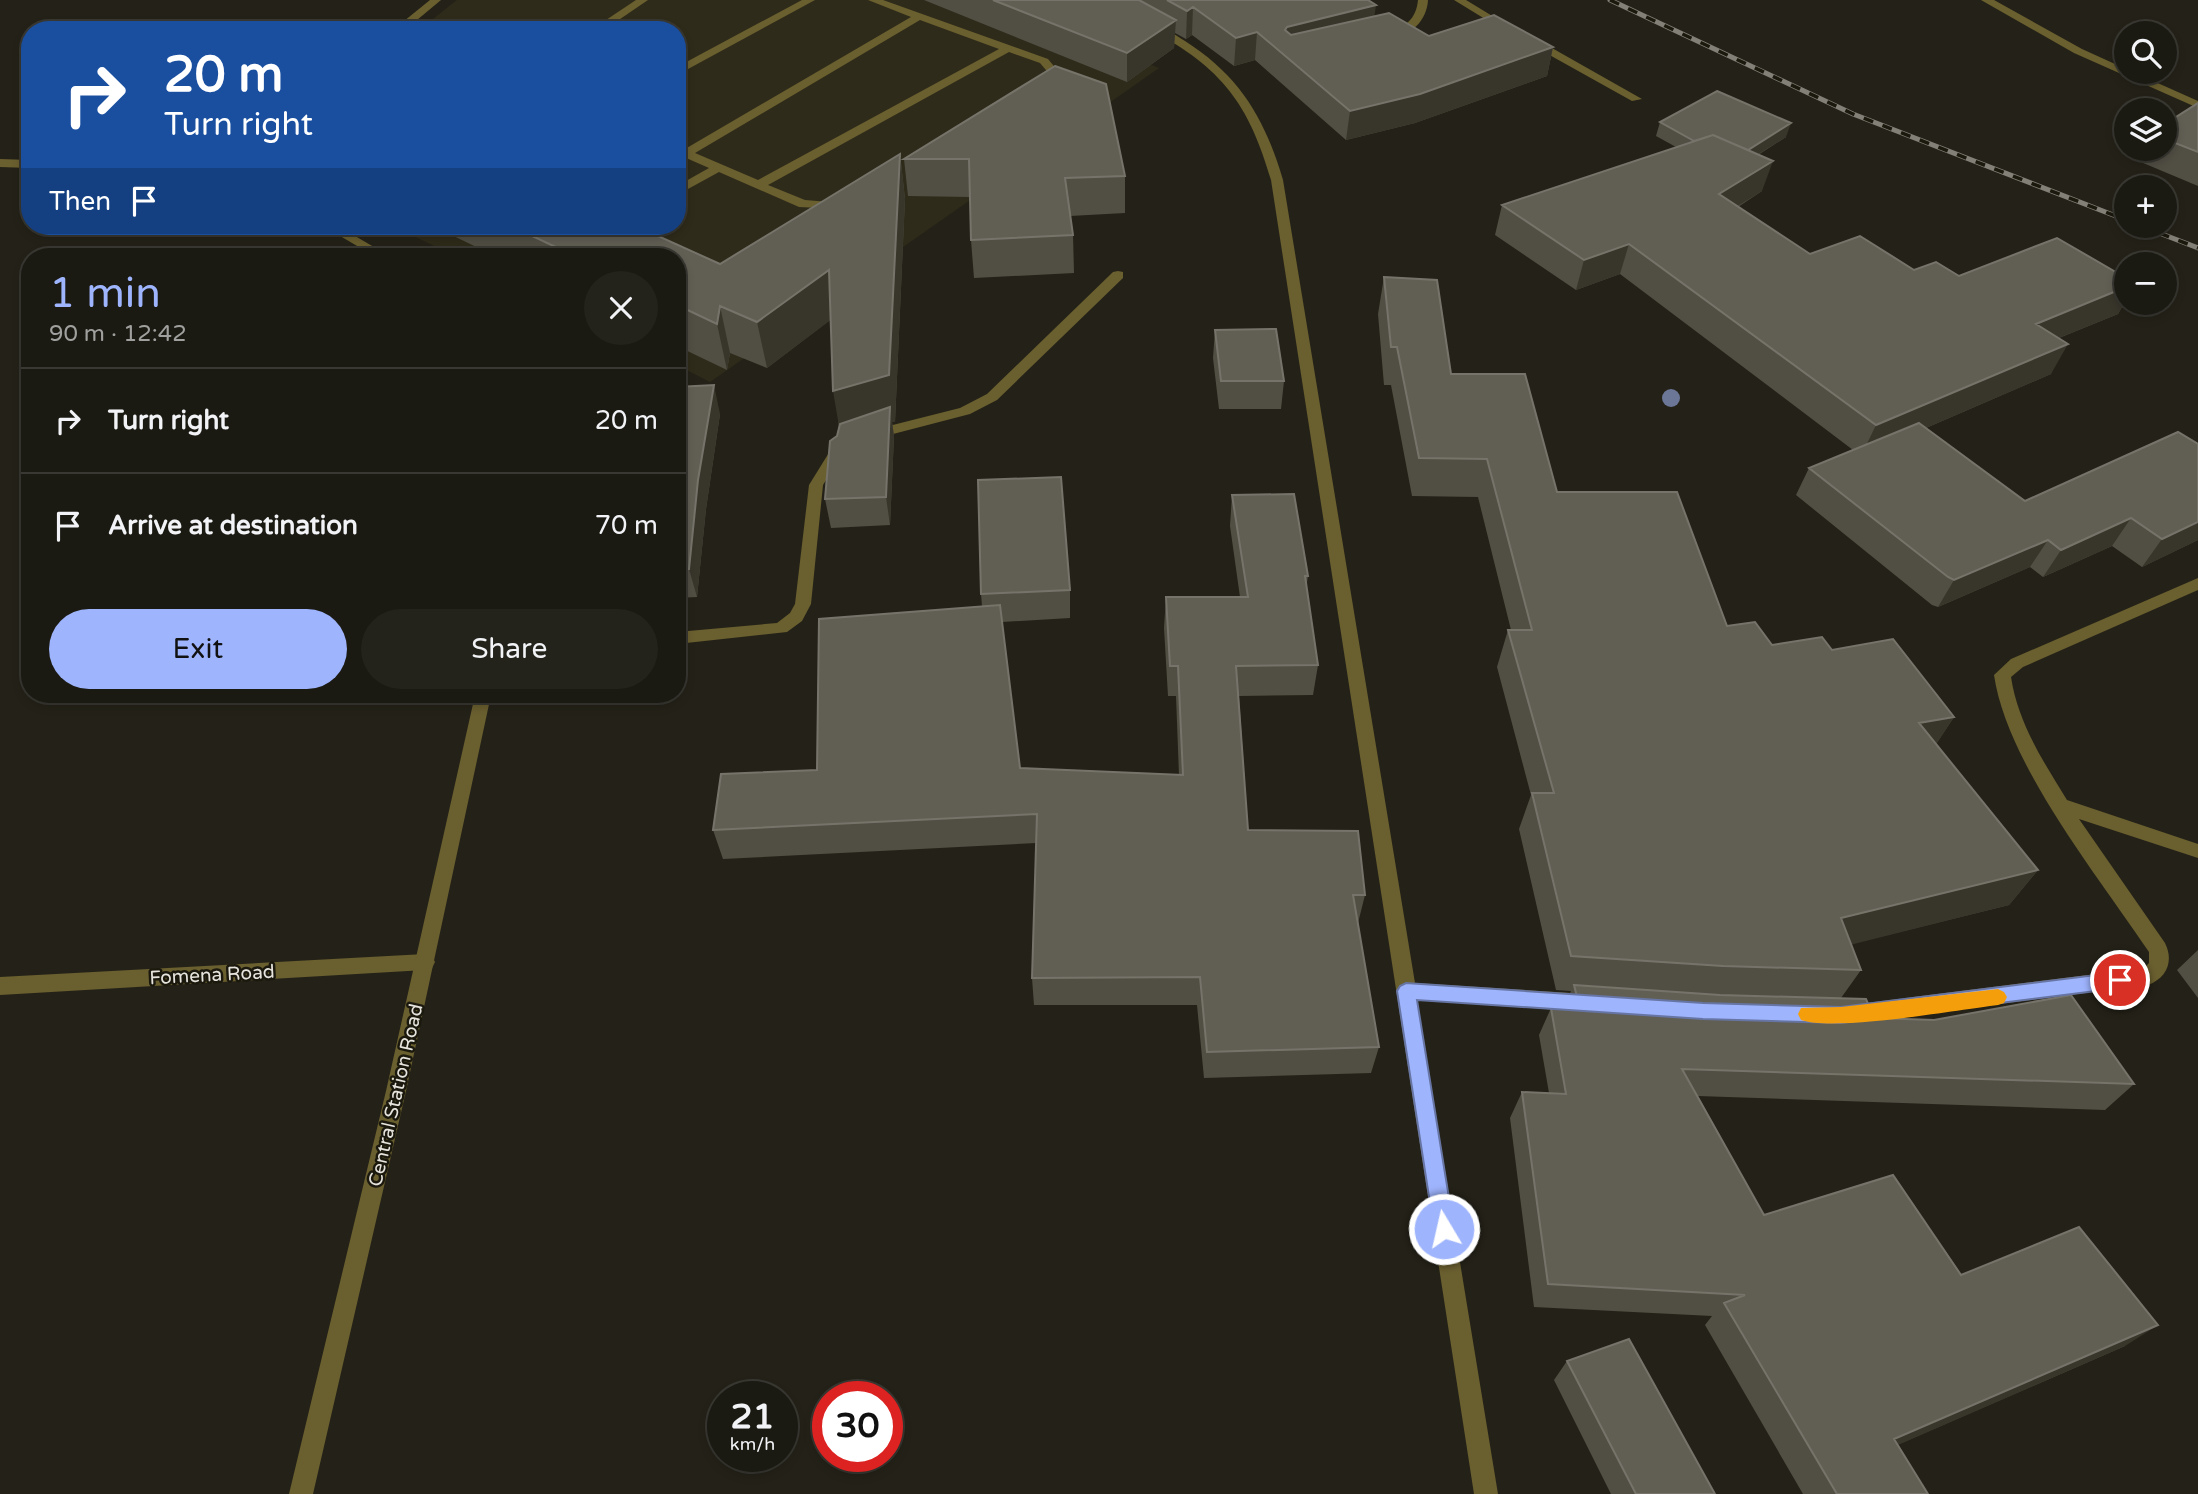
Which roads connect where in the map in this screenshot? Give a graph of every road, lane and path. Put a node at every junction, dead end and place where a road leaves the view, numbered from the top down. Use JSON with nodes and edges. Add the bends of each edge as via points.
{"nodes":[{"id":1,"x":436,"y":0,"type":"edge"},
{"id":2,"x":643,"y":0,"type":"edge"},
{"id":3,"x":810,"y":0,"type":"edge"},
{"id":4,"x":873,"y":0,"type":"edge"},
{"id":5,"x":1423,"y":0,"type":"edge"},
{"id":6,"x":1459,"y":0,"type":"edge"},
{"id":7,"x":1986,"y":0,"type":"edge"},
{"id":8,"x":920,"y":16,"type":"junction"},
{"id":9,"x":1137,"y":19,"type":"edge"},
{"id":10,"x":409,"y":21,"type":"edge"},
{"id":11,"x":610,"y":21,"type":"edge"},
{"id":12,"x":1384,"y":38,"type":"edge"},
{"id":13,"x":1008,"y":48,"type":"junction"},
{"id":14,"x":686,"y":67,"type":"edge"},
{"id":15,"x":1033,"y":92,"type":"edge"},
{"id":16,"x":1636,"y":99,"type":"dead end"},
{"id":17,"x":2198,"y":105,"type":"edge"},
{"id":18,"x":686,"y":149,"type":"edge"},
{"id":19,"x":686,"y":154,"type":"edge"},
{"id":20,"x":1,"y":164,"type":"edge"},
{"id":21,"x":21,"y":164,"type":"edge"},
{"id":22,"x":720,"y":167,"type":"junction"},
{"id":23,"x":759,"y":185,"type":"junction"},
{"id":24,"x":686,"y":186,"type":"edge"},
{"id":25,"x":848,"y":204,"type":"edge"},
{"id":26,"x":345,"y":235,"type":"edge"},
{"id":27,"x":368,"y":248,"type":"edge"},
{"id":28,"x":1118,"y":275,"type":"dead end"},
{"id":29,"x":2198,"y":584,"type":"edge"},
{"id":30,"x":686,"y":637,"type":"edge"},
{"id":31,"x":481,"y":703,"type":"edge"},
{"id":32,"x":2060,"y":806,"type":"junction"},
{"id":33,"x":2198,"y":851,"type":"edge"},
{"id":34,"x":425,"y":962,"type":"junction"},
{"id":35,"x":0,"y":986,"type":"edge"},
{"id":36,"x":1406,"y":991,"type":"junction"},
{"id":37,"x":1609,"y":1005,"type":"edge"},
{"id":38,"x":1828,"y":1015,"type":"edge"},
{"id":39,"x":300,"y":1494,"type":"edge"},
{"id":40,"x":1486,"y":1494,"type":"edge"}],
"edges":[{"from":1,"to":10,"type":"street"},
{"from":2,"to":11,"type":"street"},
{"from":3,"to":14,"type":"street"},
{"from":4,"to":8,"type":"street"},
{"from":5,"to":12,"type":"street","via":[[1423,10],[1409,29]]},
{"from":6,"to":16,"type":"street"},
{"from":7,"to":17,"type":"street","via":[[2077,51]]},
{"from":8,"to":13,"type":"street"},
{"from":8,"to":18,"type":"street"},
{"from":9,"to":36,"type":"street","via":[[1199,57],[1240,94],[1260,128],[1277,180]]},
{"from":13,"to":15,"type":"street","via":[[1045,61],[1054,70],[1057,77]]},
{"from":13,"to":23,"type":"street"},
{"from":19,"to":22,"type":"street"},
{"from":20,"to":21,"type":"street"},
{"from":22,"to":23,"type":"street"},
{"from":22,"to":24,"type":"street"},
{"from":23,"to":25,"type":"street","via":[[803,204]]},
{"from":26,"to":27,"type":"street"},
{"from":28,"to":30,"type":"street","via":[[992,397],[965,411],[837,447],[816,485],[803,604],[796,617],[781,628]]},
{"from":29,"to":32,"type":"street","via":[[2017,663],[2002,675],[2001,687],[2015,724]]},
{"from":31,"to":34,"type":"street","name":"Central Station Road"},
{"from":32,"to":33,"type":"street"},
{"from":32,"to":38,"type":"street","via":[[2158,949],[2160,965],[2155,971],[2148,976],[2038,992]]},
{"from":34,"to":35,"type":"street","name":"Fomena Road"},
{"from":34,"to":39,"type":"street","name":"Central Station Road"},
{"from":36,"to":37,"type":"street"},
{"from":36,"to":40,"type":"street"}]}
